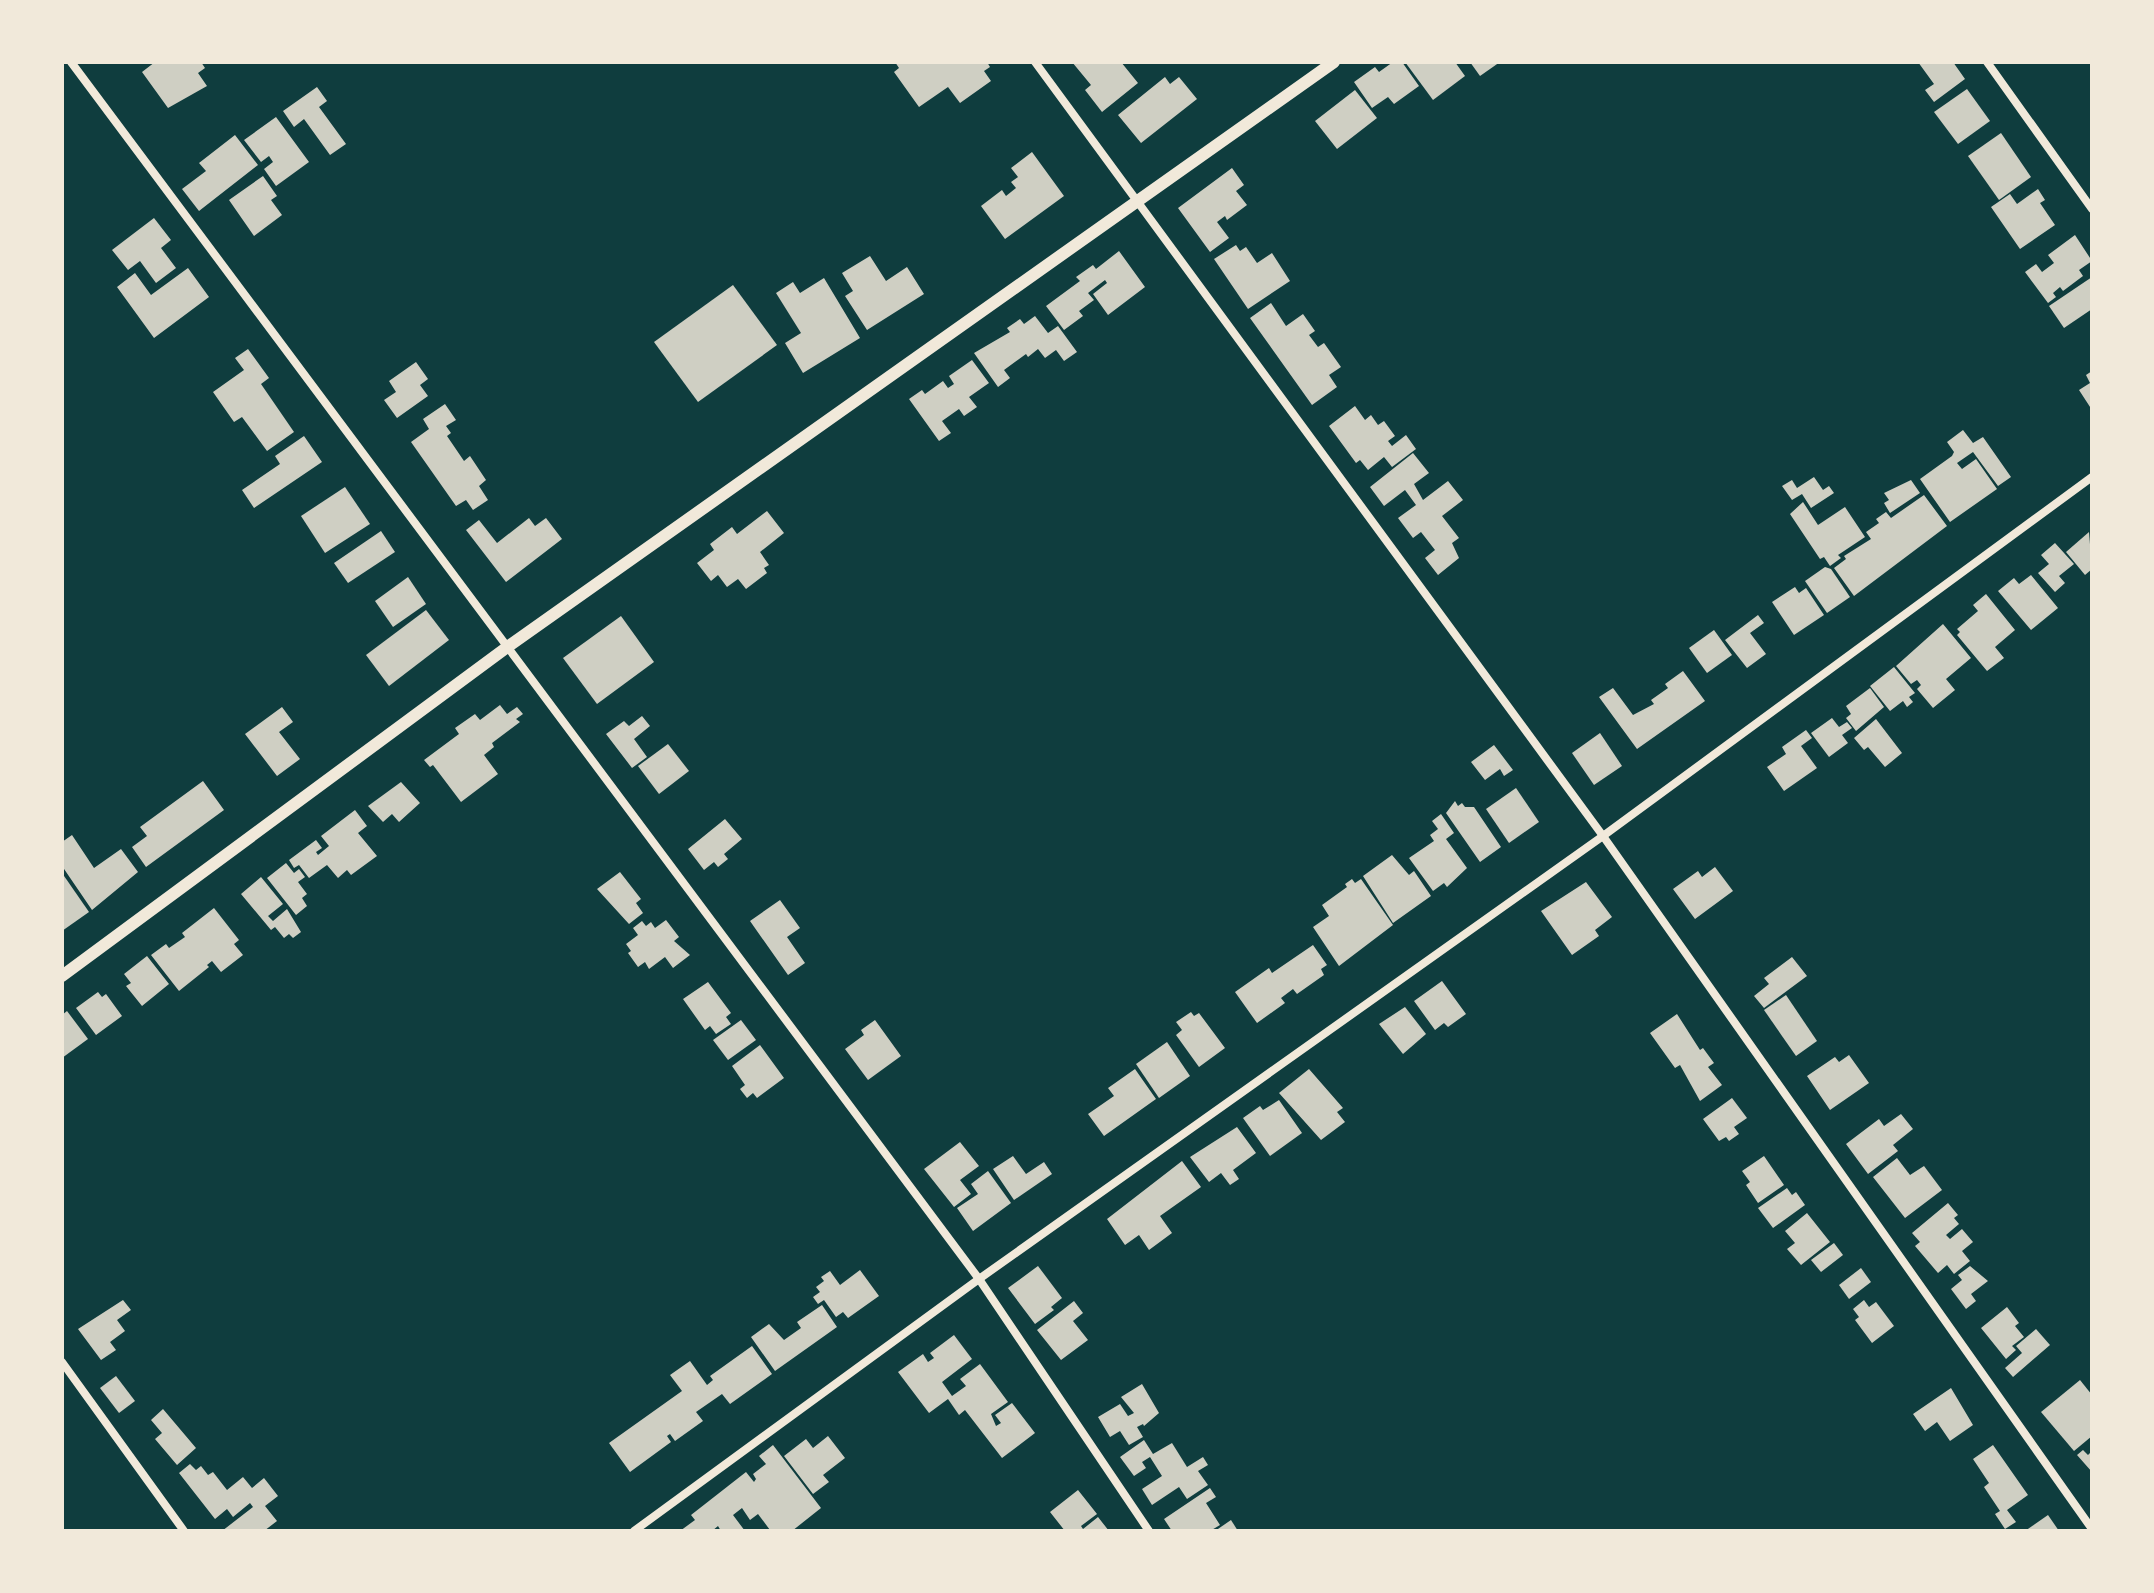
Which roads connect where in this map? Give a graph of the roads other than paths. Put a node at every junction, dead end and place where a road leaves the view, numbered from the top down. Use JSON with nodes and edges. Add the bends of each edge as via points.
{"nodes":[{"id":1,"x":71,"y":62,"type":"edge"},
{"id":2,"x":1035,"y":62,"type":"edge"},
{"id":3,"x":1334,"y":62,"type":"edge"},
{"id":4,"x":1987,"y":62,"type":"edge"},
{"id":5,"x":1138,"y":198,"type":"junction"},
{"id":6,"x":2092,"y":209,"type":"edge"},
{"id":7,"x":2092,"y":477,"type":"edge"},
{"id":8,"x":506,"y":648,"type":"junction"},
{"id":9,"x":1603,"y":836,"type":"junction"},
{"id":10,"x":62,"y":976,"type":"edge"},
{"id":11,"x":979,"y":1279,"type":"junction"},
{"id":12,"x":62,"y":1362,"type":"edge"},
{"id":13,"x":2092,"y":1529,"type":"edge"},
{"id":14,"x":184,"y":1531,"type":"edge"},
{"id":15,"x":634,"y":1531,"type":"edge"},
{"id":16,"x":1149,"y":1531,"type":"edge"}],
"edges":[{"from":1,"to":8,"type":"street"},
{"from":2,"to":5,"type":"street"},
{"from":3,"to":5,"type":"street"},
{"from":4,"to":6,"type":"street"},
{"from":5,"to":8,"type":"street"},
{"from":5,"to":9,"type":"street"},
{"from":7,"to":9,"type":"street"},
{"from":8,"to":10,"type":"street"},
{"from":8,"to":11,"type":"street"},
{"from":9,"to":11,"type":"street"},
{"from":9,"to":13,"type":"street"},
{"from":11,"to":15,"type":"street"},
{"from":11,"to":16,"type":"street"},
{"from":12,"to":14,"type":"street"}]}
